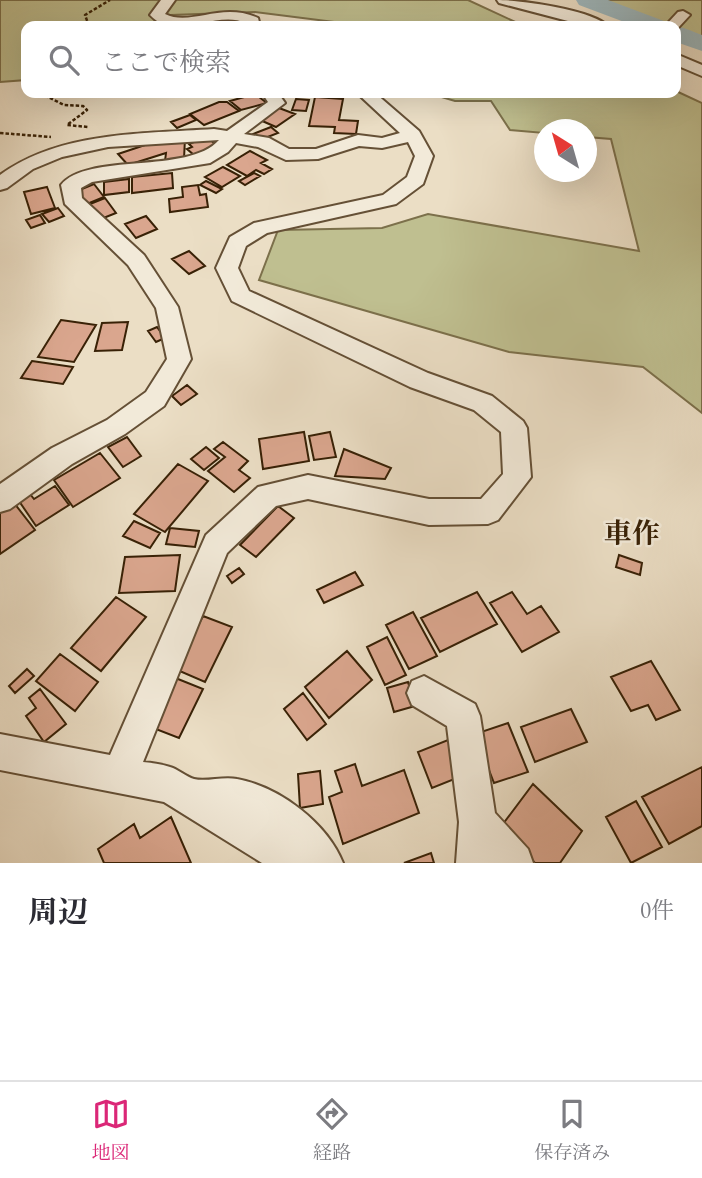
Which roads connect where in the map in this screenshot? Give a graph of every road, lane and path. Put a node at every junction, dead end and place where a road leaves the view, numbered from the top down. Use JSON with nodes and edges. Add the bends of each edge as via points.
{"nodes":[{"id":1,"x":110,"y":0,"type":"edge"},
{"id":2,"x":168,"y":0,"type":"edge"},
{"id":3,"x":504,"y":0,"type":"edge"},
{"id":4,"x":683,"y":15,"type":"dead end"},
{"id":5,"x":87,"y":21,"type":"edge"},
{"id":6,"x":175,"y":21,"type":"edge"},
{"id":7,"x":186,"y":21,"type":"edge"},
{"id":8,"x":253,"y":21,"type":"edge"},
{"id":9,"x":586,"y":21,"type":"edge"},
{"id":10,"x":677,"y":21,"type":"edge"},
{"id":11,"x":681,"y":61,"type":"edge"},
{"id":12,"x":702,"y":71,"type":"edge"},
{"id":13,"x":50,"y":98,"type":"edge"},
{"id":14,"x":274,"y":98,"type":"edge"},
{"id":15,"x":371,"y":98,"type":"edge"},
{"id":16,"x":413,"y":135,"type":"junction"},
{"id":17,"x":231,"y":139,"type":"junction"},
{"id":18,"x":119,"y":141,"type":"junction"},
{"id":19,"x":0,"y":184,"type":"edge"},
{"id":20,"x":0,"y":500,"type":"edge"},
{"id":21,"x":424,"y":693,"type":"dead end"},
{"id":22,"x":0,"y":752,"type":"edge"},
{"id":23,"x":119,"y":777,"type":"junction"},
{"id":24,"x":191,"y":797,"type":"junction"},
{"id":25,"x":478,"y":822,"type":"junction"},
{"id":26,"x":290,"y":863,"type":"edge"},
{"id":27,"x":324,"y":863,"type":"edge"},
{"id":28,"x":475,"y":863,"type":"edge"},
{"id":29,"x":514,"y":863,"type":"edge"}],
"edges":[{"from":1,"to":5,"type":"path","via":[[85,15]]},
{"from":2,"to":6,"type":"street","via":[[157,15]]},
{"from":3,"to":9,"type":"street"},
{"from":4,"to":10,"type":"street"},
{"from":7,"to":8,"type":"street","via":[[243,13]]},
{"from":11,"to":12,"type":"street"},
{"from":13,"to":18,"type":"path","via":[[87,110],[67,125],[96,128]]},
{"from":14,"to":17,"type":"street","via":[[277,103]]},
{"from":15,"to":16,"type":"street"},
{"from":16,"to":17,"type":"street","via":[[382,143],[358,140],[318,154],[297,155],[286,155],[263,142]]},
{"from":16,"to":23,"type":"street","via":[[425,156],[416,180],[389,200],[261,228],[237,242],[227,268],[240,296],[419,380],[482,403],[514,428],[517,477],[488,511],[429,512],[308,487],[268,496],[216,544]]},
{"from":17,"to":18,"type":"street","via":[[214,134]]},
{"from":17,"to":20,"type":"street","via":[[203,159],[87,177],[71,185],[72,200],[136,260],[167,307],[179,359],[155,398]]},
{"from":18,"to":19,"type":"street","via":[[57,153],[26,165]]},
{"from":21,"to":25,"type":"street","via":[[463,716]]},
{"from":22,"to":23,"type":"street"},
{"from":23,"to":24,"type":"street","via":[[170,785]]},
{"from":24,"to":26,"type":"street","via":[[286,856]]},
{"from":24,"to":27,"type":"street","via":[[238,797],[270,810]]},
{"from":25,"to":28,"type":"street"},
{"from":25,"to":29,"type":"street"}]}
